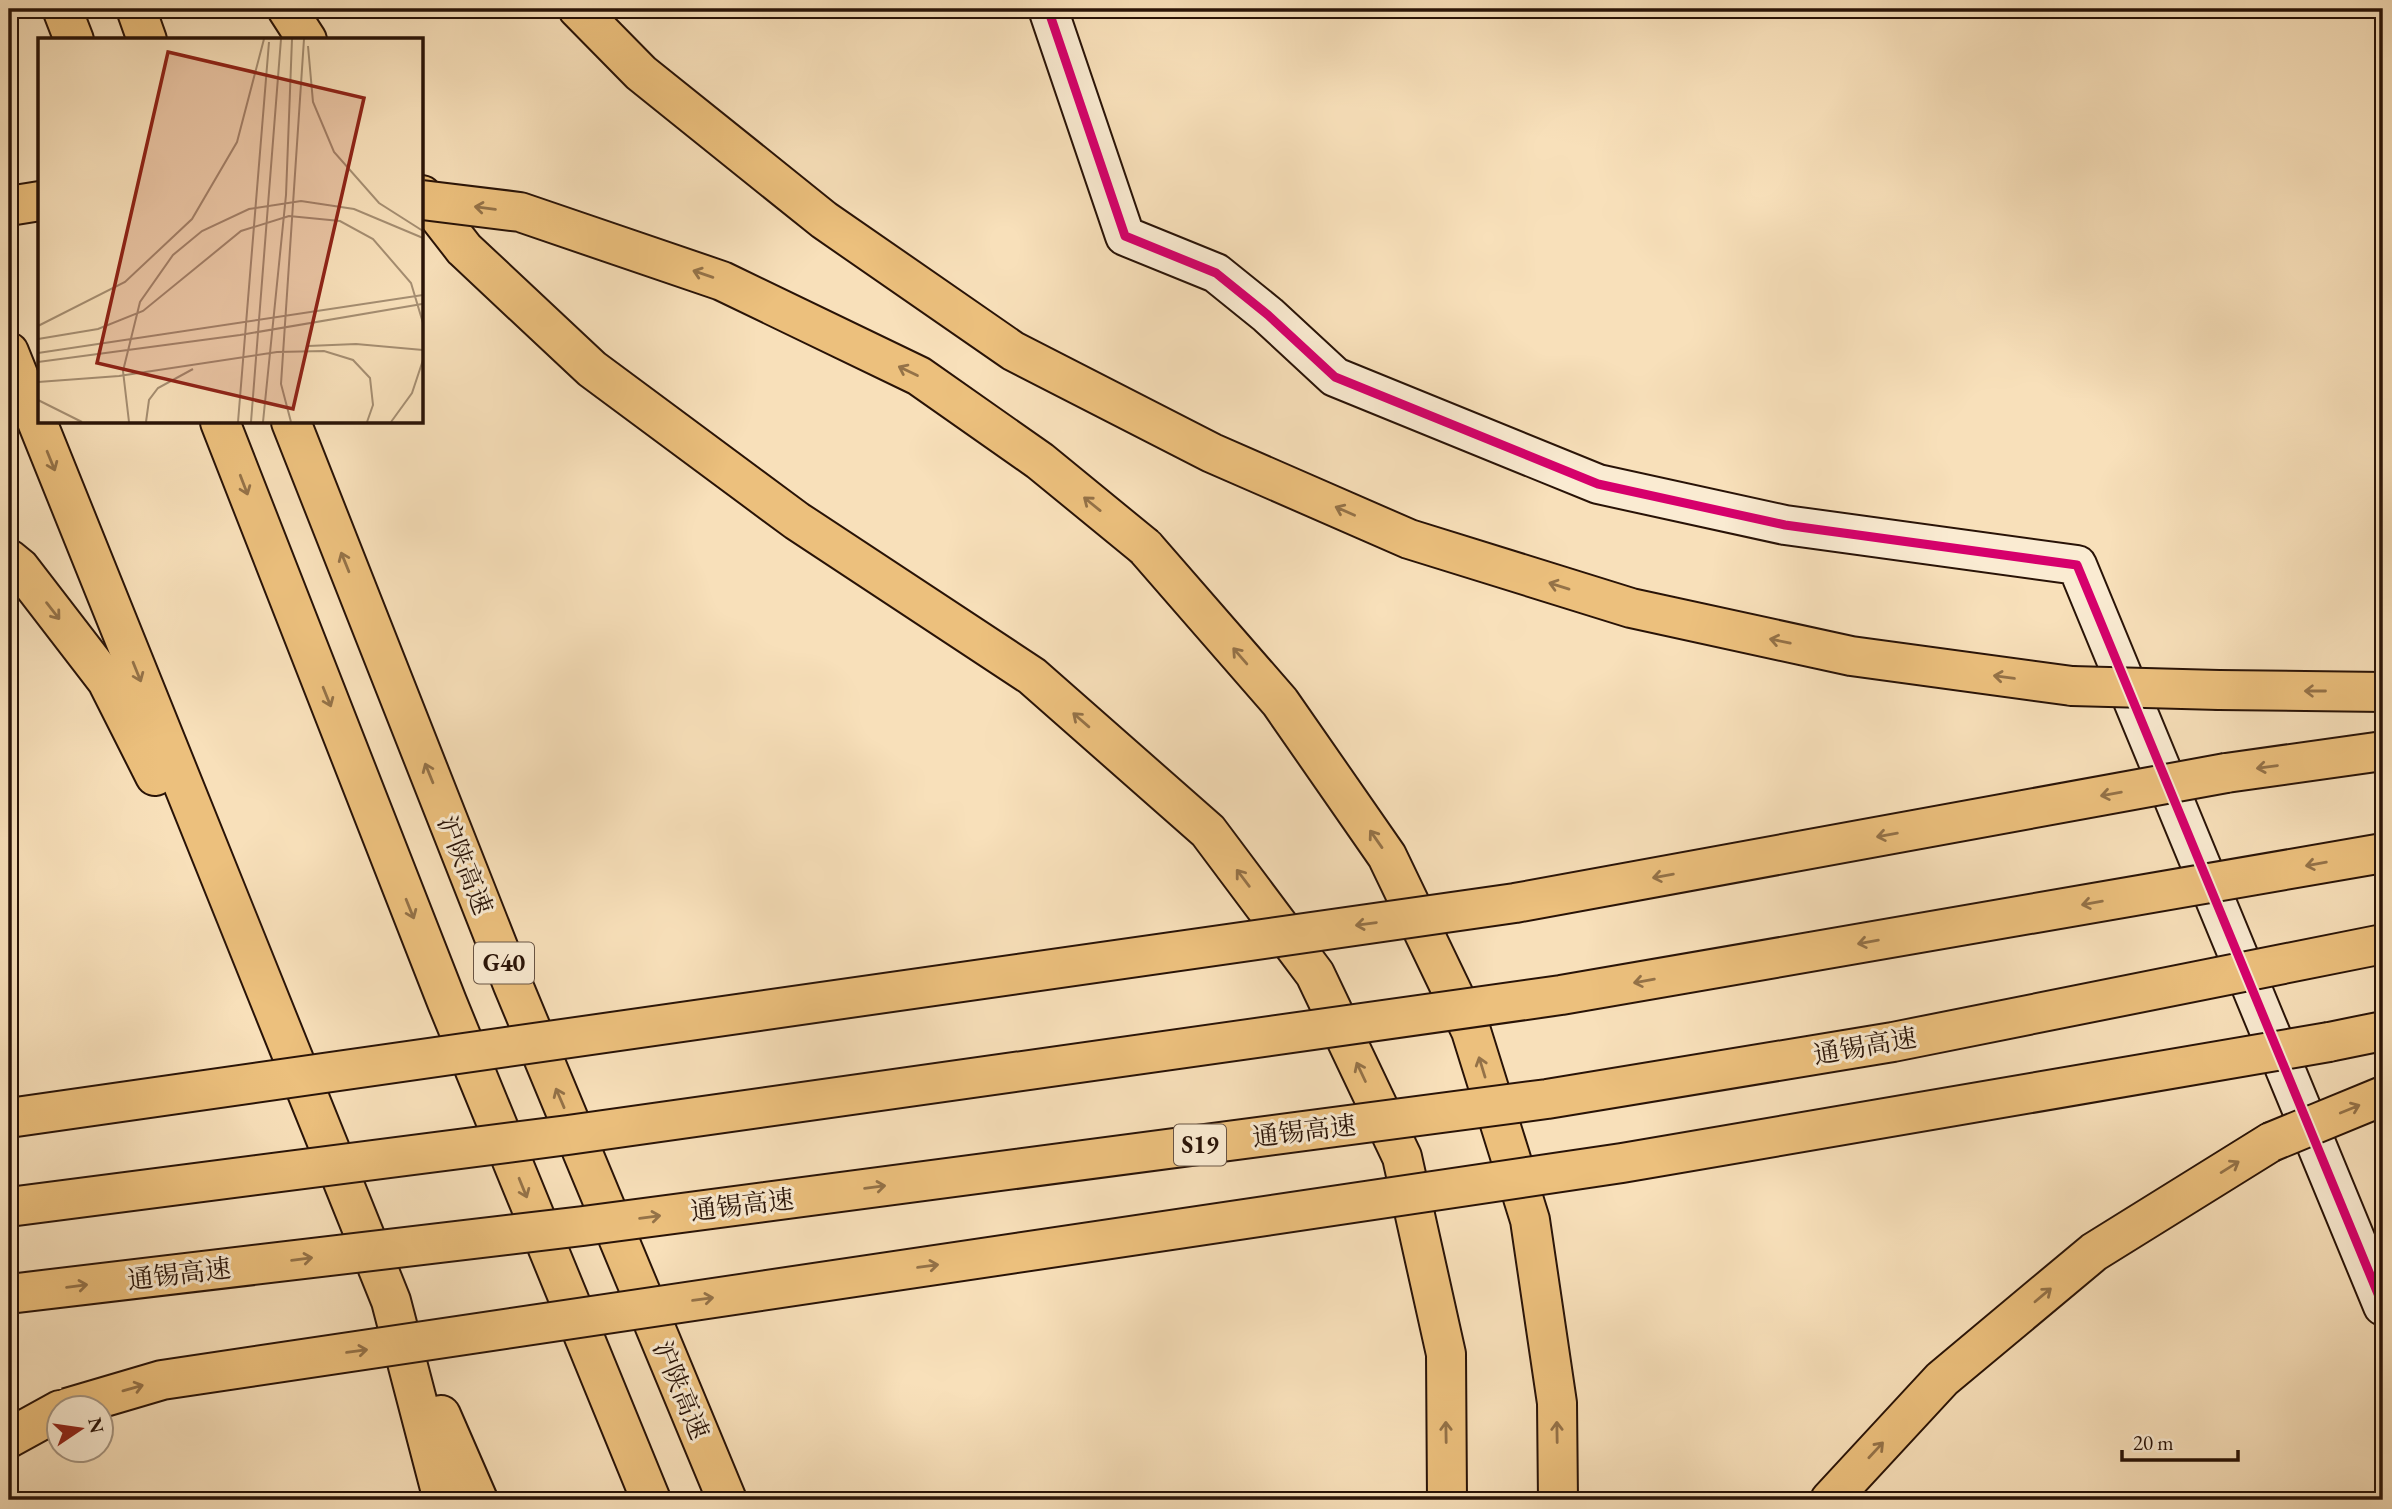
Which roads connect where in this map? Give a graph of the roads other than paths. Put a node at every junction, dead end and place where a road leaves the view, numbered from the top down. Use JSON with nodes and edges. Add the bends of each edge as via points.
{"nodes":[{"id":1,"x":62,"y":9,"type":"edge"},
{"id":2,"x":136,"y":9,"type":"edge"},
{"id":3,"x":288,"y":9,"type":"edge"},
{"id":4,"x":578,"y":9,"type":"edge"},
{"id":5,"x":1048,"y":9,"type":"edge"},
{"id":6,"x":73,"y":38,"type":"edge"},
{"id":7,"x":146,"y":38,"type":"edge"},
{"id":8,"x":306,"y":38,"type":"edge"},
{"id":9,"x":424,"y":198,"type":"edge"},
{"id":10,"x":424,"y":200,"type":"edge"},
{"id":11,"x":38,"y":201,"type":"edge"},
{"id":12,"x":9,"y":205,"type":"edge"},
{"id":13,"x":9,"y":352,"type":"edge"},
{"id":14,"x":38,"y":424,"type":"edge"},
{"id":15,"x":38,"y":424,"type":"edge"},
{"id":16,"x":221,"y":424,"type":"edge"},
{"id":17,"x":292,"y":424,"type":"edge"},
{"id":18,"x":9,"y":559,"type":"edge"},
{"id":19,"x":2383,"y":692,"type":"edge"},
{"id":20,"x":2383,"y":751,"type":"edge"},
{"id":21,"x":2383,"y":853,"type":"edge"},
{"id":22,"x":2383,"y":944,"type":"edge"},
{"id":23,"x":2383,"y":1031,"type":"edge"},
{"id":24,"x":2383,"y":1096,"type":"edge"},
{"id":25,"x":317,"y":1114,"type":"junction"},
{"id":26,"x":9,"y":1118,"type":"edge"},
{"id":27,"x":9,"y":1208,"type":"edge"},
{"id":28,"x":9,"y":1294,"type":"edge"},
{"id":29,"x":390,"y":1301,"type":"junction"},
{"id":30,"x":2383,"y":1306,"type":"edge"},
{"id":31,"x":114,"y":1394,"type":"edge"},
{"id":32,"x":46,"y":1418,"type":"edge"},
{"id":33,"x":9,"y":1438,"type":"edge"},
{"id":34,"x":443,"y":1500,"type":"edge"},
{"id":35,"x":478,"y":1500,"type":"edge"},
{"id":36,"x":652,"y":1500,"type":"edge"},
{"id":37,"x":727,"y":1500,"type":"edge"},
{"id":38,"x":1447,"y":1500,"type":"edge"},
{"id":39,"x":1558,"y":1500,"type":"edge"},
{"id":40,"x":1830,"y":1500,"type":"edge"}],
"edges":[{"from":1,"to":6,"type":"highway"},
{"from":2,"to":7,"type":"highway"},
{"from":3,"to":8,"type":"highway"},
{"from":19,"to":4,"type":"highway","one_way":true,"bridge":true,"via":[[2072,686],[1851,656],[1631,608],[1409,539],[1212,453],[1013,351],[846,235],[641,74]]},
{"from":5,"to":30,"type":"street","via":[[1125,236],[1216,273],[1335,377],[1598,484],[1785,526],[2077,565]]},
{"from":39,"to":9,"type":"highway","one_way":true,"bridge":true,"via":[[1557,1403],[1530,1220],[1471,1031],[1387,856],[1280,702],[1145,547],[1040,461],[919,376],[723,281],[520,212]]},
{"from":38,"to":10,"type":"highway","one_way":true,"via":[[1446,1353],[1402,1157],[1315,974],[1208,831],[1032,677],[797,521],[592,369],[464,249]]},
{"from":11,"to":12,"type":"highway"},
{"from":13,"to":14,"type":"highway","one_way":true},
{"from":15,"to":25,"type":"highway","one_way":true},
{"from":16,"to":36,"type":"highway","number":"G40","one_way":true,"via":[[447,1002]]},
{"from":37,"to":17,"type":"highway","name":"沪陕高速","number":"G40","one_way":true,"via":[[513,985]]},
{"from":18,"to":25,"type":"highway","one_way":true,"via":[[107,681]]},
{"from":20,"to":26,"type":"highway","one_way":true,"bridge":true,"via":[[2226,773],[1515,903]]},
{"from":21,"to":27,"type":"highway","one_way":true,"bridge":true,"via":[[1561,995],[568,1135]]},
{"from":28,"to":22,"type":"highway","name":"通锡高速","number":"S19","one_way":true,"bridge":true,"via":[[569,1227],[1547,1099],[1893,1042]]},
{"from":31,"to":23,"type":"highway","one_way":true,"bridge":true,"via":[[162,1380],[1622,1163]]},
{"from":40,"to":24,"type":"highway","one_way":true,"bridge":true,"via":[[1942,1379],[2094,1252],[2271,1142]]},
{"from":25,"to":29,"type":"highway"},
{"from":29,"to":34,"type":"highway"},
{"from":29,"to":35,"type":"highway"},
{"from":32,"to":33,"type":"highway"}]}
